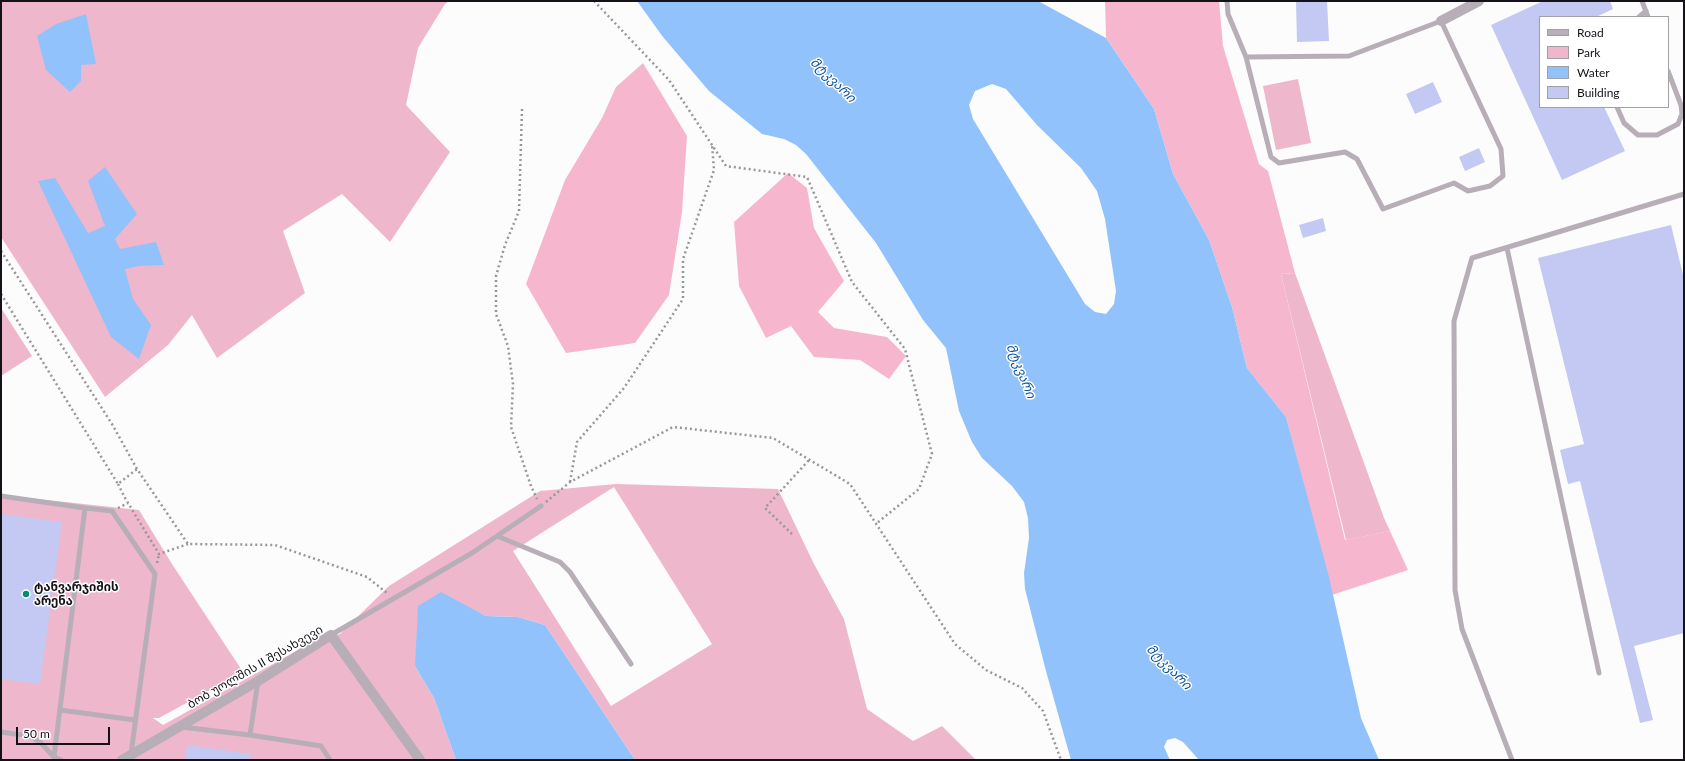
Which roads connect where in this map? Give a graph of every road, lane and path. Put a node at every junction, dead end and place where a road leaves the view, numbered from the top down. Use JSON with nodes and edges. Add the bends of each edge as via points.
{"nodes":[{"id":1,"x":594,"y":1,"type":"edge"},
{"id":2,"x":1227,"y":1,"type":"edge"},
{"id":3,"x":1479,"y":1,"type":"edge"},
{"id":4,"x":1642,"y":1,"type":"edge"},
{"id":5,"x":1646,"y":11,"type":"junction"},
{"id":6,"x":1640,"y":16,"type":"edge"},
{"id":7,"x":1648,"y":16,"type":"edge"},
{"id":8,"x":1441,"y":21,"type":"junction"},
{"id":9,"x":1246,"y":57,"type":"junction"},
{"id":10,"x":1669,"y":74,"type":"edge"},
{"id":11,"x":1617,"y":108,"type":"edge"},
{"id":12,"x":522,"y":109,"type":"dead end"},
{"id":13,"x":712,"y":144,"type":"junction"},
{"id":14,"x":1684,"y":194,"type":"edge"},
{"id":15,"x":1507,"y":248,"type":"junction"},
{"id":16,"x":1,"y":251,"type":"edge"},
{"id":17,"x":1,"y":294,"type":"edge"},
{"id":18,"x":810,"y":459,"type":"junction"},
{"id":19,"x":137,"y":469,"type":"junction"},
{"id":20,"x":570,"y":482,"type":"junction"},
{"id":21,"x":118,"y":484,"type":"junction"},
{"id":22,"x":1,"y":496,"type":"edge"},
{"id":23,"x":541,"y":506,"type":"junction"},
{"id":24,"x":85,"y":508,"type":"junction"},
{"id":25,"x":877,"y":523,"type":"junction"},
{"id":26,"x":792,"y":534,"type":"dead end"},
{"id":27,"x":497,"y":536,"type":"junction"},
{"id":28,"x":188,"y":544,"type":"junction"},
{"id":29,"x":394,"y":599,"type":"junction"},
{"id":30,"x":331,"y":635,"type":"junction"},
{"id":31,"x":631,"y":664,"type":"dead end"},
{"id":32,"x":1599,"y":673,"type":"dead end"},
{"id":33,"x":258,"y":681,"type":"junction"},
{"id":34,"x":60,"y":710,"type":"junction"},
{"id":35,"x":135,"y":720,"type":"junction"},
{"id":36,"x":180,"y":726,"type":"junction"},
{"id":37,"x":1,"y":732,"type":"edge"},
{"id":38,"x":250,"y":735,"type":"junction"},
{"id":39,"x":54,"y":757,"type":"junction"},
{"id":40,"x":127,"y":758,"type":"edge"},
{"id":41,"x":61,"y":760,"type":"edge"},
{"id":42,"x":330,"y":760,"type":"edge"},
{"id":43,"x":420,"y":760,"type":"edge"},
{"id":44,"x":1061,"y":760,"type":"edge"},
{"id":45,"x":1512,"y":760,"type":"edge"}],
"edges":[{"from":1,"to":13,"type":"path","via":[[669,80]]},
{"from":2,"to":9,"type":"lane","via":[[1228,14]]},
{"from":3,"to":8,"type":"street"},
{"from":4,"to":5,"type":"lane"},
{"from":5,"to":6,"type":"lane"},
{"from":5,"to":7,"type":"lane"},
{"from":8,"to":9,"type":"lane","via":[[1349,56]]},
{"from":8,"to":9,"type":"lane","via":[[1501,149],[1503,176],[1490,186],[1468,191],[1454,184],[1383,209],[1357,159],[1345,152],[1279,163],[1271,157]]},
{"from":10,"to":11,"type":"lane","via":[[1681,105],[1682,114],[1678,124],[1657,135],[1638,136],[1624,123]]},
{"from":12,"to":23,"type":"path","via":[[519,211],[496,276],[496,314],[508,346],[512,384],[511,427],[531,486]]},
{"from":13,"to":20,"type":"path","via":[[714,170],[683,258],[683,300],[624,388],[577,442]]},
{"from":13,"to":25,"type":"path","via":[[726,166],[807,177],[852,282],[905,349],[932,454],[919,489]]},
{"from":14,"to":15,"type":"lane"},
{"from":15,"to":32,"type":"lane"},
{"from":15,"to":45,"type":"lane","via":[[1472,258],[1454,321],[1455,582],[1462,629]]},
{"from":16,"to":19,"type":"path","via":[[112,424]]},
{"from":17,"to":21,"type":"path"},
{"from":18,"to":20,"type":"path","via":[[773,438],[673,427]]},
{"from":18,"to":25,"type":"path","via":[[850,484]]},
{"from":18,"to":26,"type":"path","via":[[765,508]]},
{"from":19,"to":21,"type":"path"},
{"from":19,"to":28,"type":"path"},
{"from":20,"to":23,"type":"path"},
{"from":21,"to":28,"type":"path","via":[[159,554]]},
{"from":22,"to":24,"type":"lane"},
{"from":23,"to":27,"type":"lane"},
{"from":24,"to":34,"type":"lane"},
{"from":24,"to":35,"type":"lane","via":[[112,511],[155,574]]},
{"from":25,"to":44,"type":"path","via":[[955,644],[986,670],[1022,688],[1043,711]]},
{"from":27,"to":29,"type":"lane"},
{"from":27,"to":31,"type":"lane","via":[[560,562],[570,572]]},
{"from":28,"to":29,"type":"path","via":[[275,545],[367,577]]},
{"from":29,"to":30,"type":"lane"},
{"from":30,"to":33,"type":"street","name":"ბობ უოლშის II შესახვევი"},
{"from":30,"to":43,"type":"street","name":"ბობ უოლშის II შესახვევი"},
{"from":33,"to":36,"type":"street","name":"ბობ უოლშის II შესახვევი"},
{"from":33,"to":38,"type":"lane"},
{"from":34,"to":35,"type":"lane"},
{"from":34,"to":39,"type":"lane"},
{"from":35,"to":40,"type":"lane"},
{"from":36,"to":38,"type":"lane"},
{"from":36,"to":40,"type":"street","name":"ბობ უოლშის II შესახვევი"},
{"from":37,"to":39,"type":"lane","via":[[30,736]]},
{"from":38,"to":42,"type":"lane","via":[[320,746]]},
{"from":39,"to":41,"type":"lane"}]}
